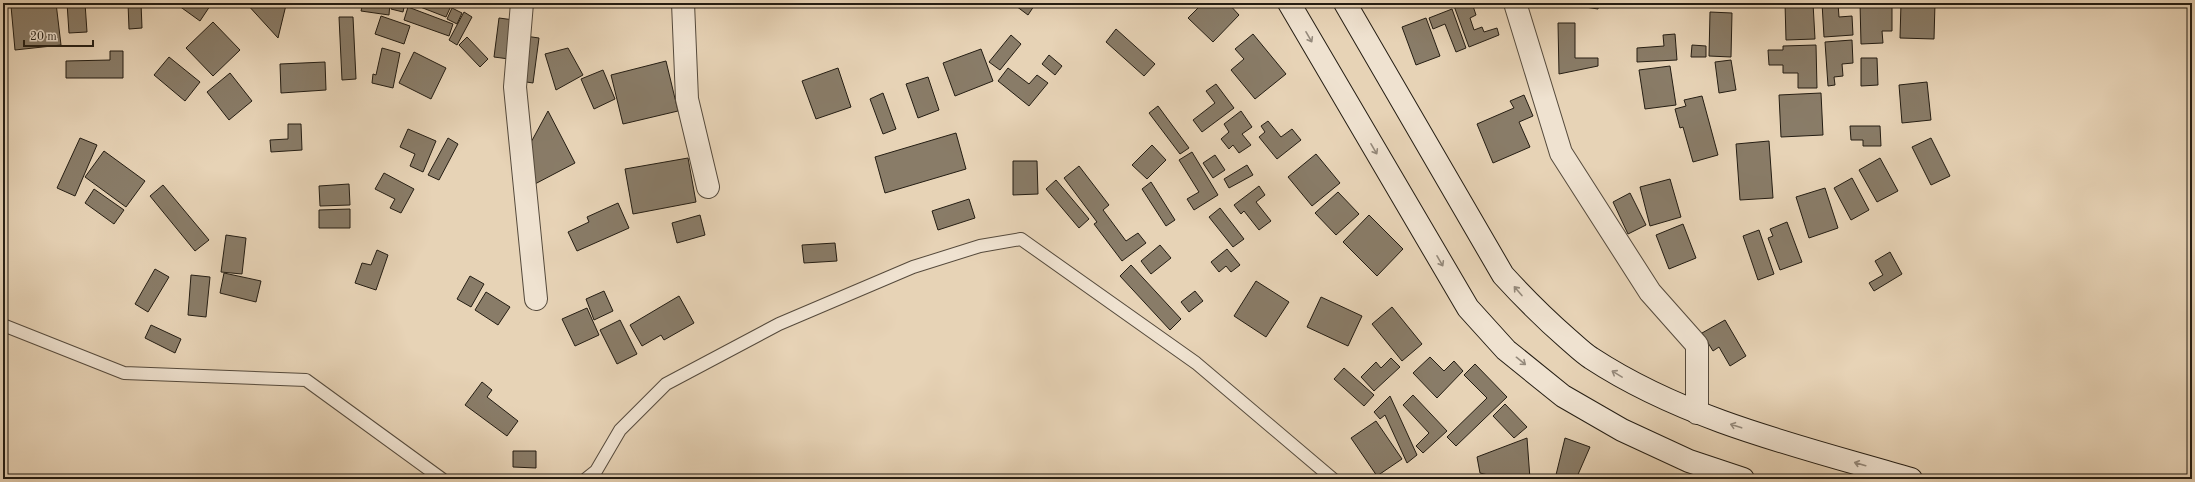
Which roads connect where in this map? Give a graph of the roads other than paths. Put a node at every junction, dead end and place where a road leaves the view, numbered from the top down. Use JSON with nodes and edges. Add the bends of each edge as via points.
{"nodes":[{"id":1,"x":522,"y":3,"type":"edge"},
{"id":2,"x":683,"y":3,"type":"edge"},
{"id":3,"x":1289,"y":3,"type":"edge"},
{"id":4,"x":1345,"y":3,"type":"edge"},
{"id":5,"x":1515,"y":3,"type":"edge"},
{"id":6,"x":708,"y":187,"type":"dead end"},
{"id":7,"x":536,"y":299,"type":"dead end"},
{"id":8,"x":3,"y":325,"type":"edge"},
{"id":9,"x":1697,"y":413,"type":"junction"},
{"id":10,"x":442,"y":479,"type":"edge"},
{"id":11,"x":586,"y":479,"type":"edge"},
{"id":12,"x":1333,"y":479,"type":"edge"},
{"id":13,"x":1743,"y":479,"type":"edge"},
{"id":14,"x":1911,"y":479,"type":"edge"}],
"edges":[{"from":1,"to":7,"type":"main road","via":[[515,87]]},
{"from":2,"to":6,"type":"main road","via":[[686,99]]},
{"from":3,"to":13,"type":"main road","one_way":true,"via":[[1468,308],[1506,350],[1563,396],[1622,430],[1689,461]]},
{"from":9,"to":4,"type":"main road","one_way":true,"via":[[1641,388],[1590,357],[1532,308],[1503,275]]},
{"from":5,"to":9,"type":"main road","via":[[1561,152],[1650,292],[1697,345]]},
{"from":8,"to":10,"type":"lane","via":[[124,373],[306,380]]},
{"from":14,"to":9,"type":"main road","one_way":true},
{"from":11,"to":12,"type":"lane","via":[[596,471],[620,430],[666,384],[780,324],[913,267],[980,246],[1021,239],[1196,363]]}]}
